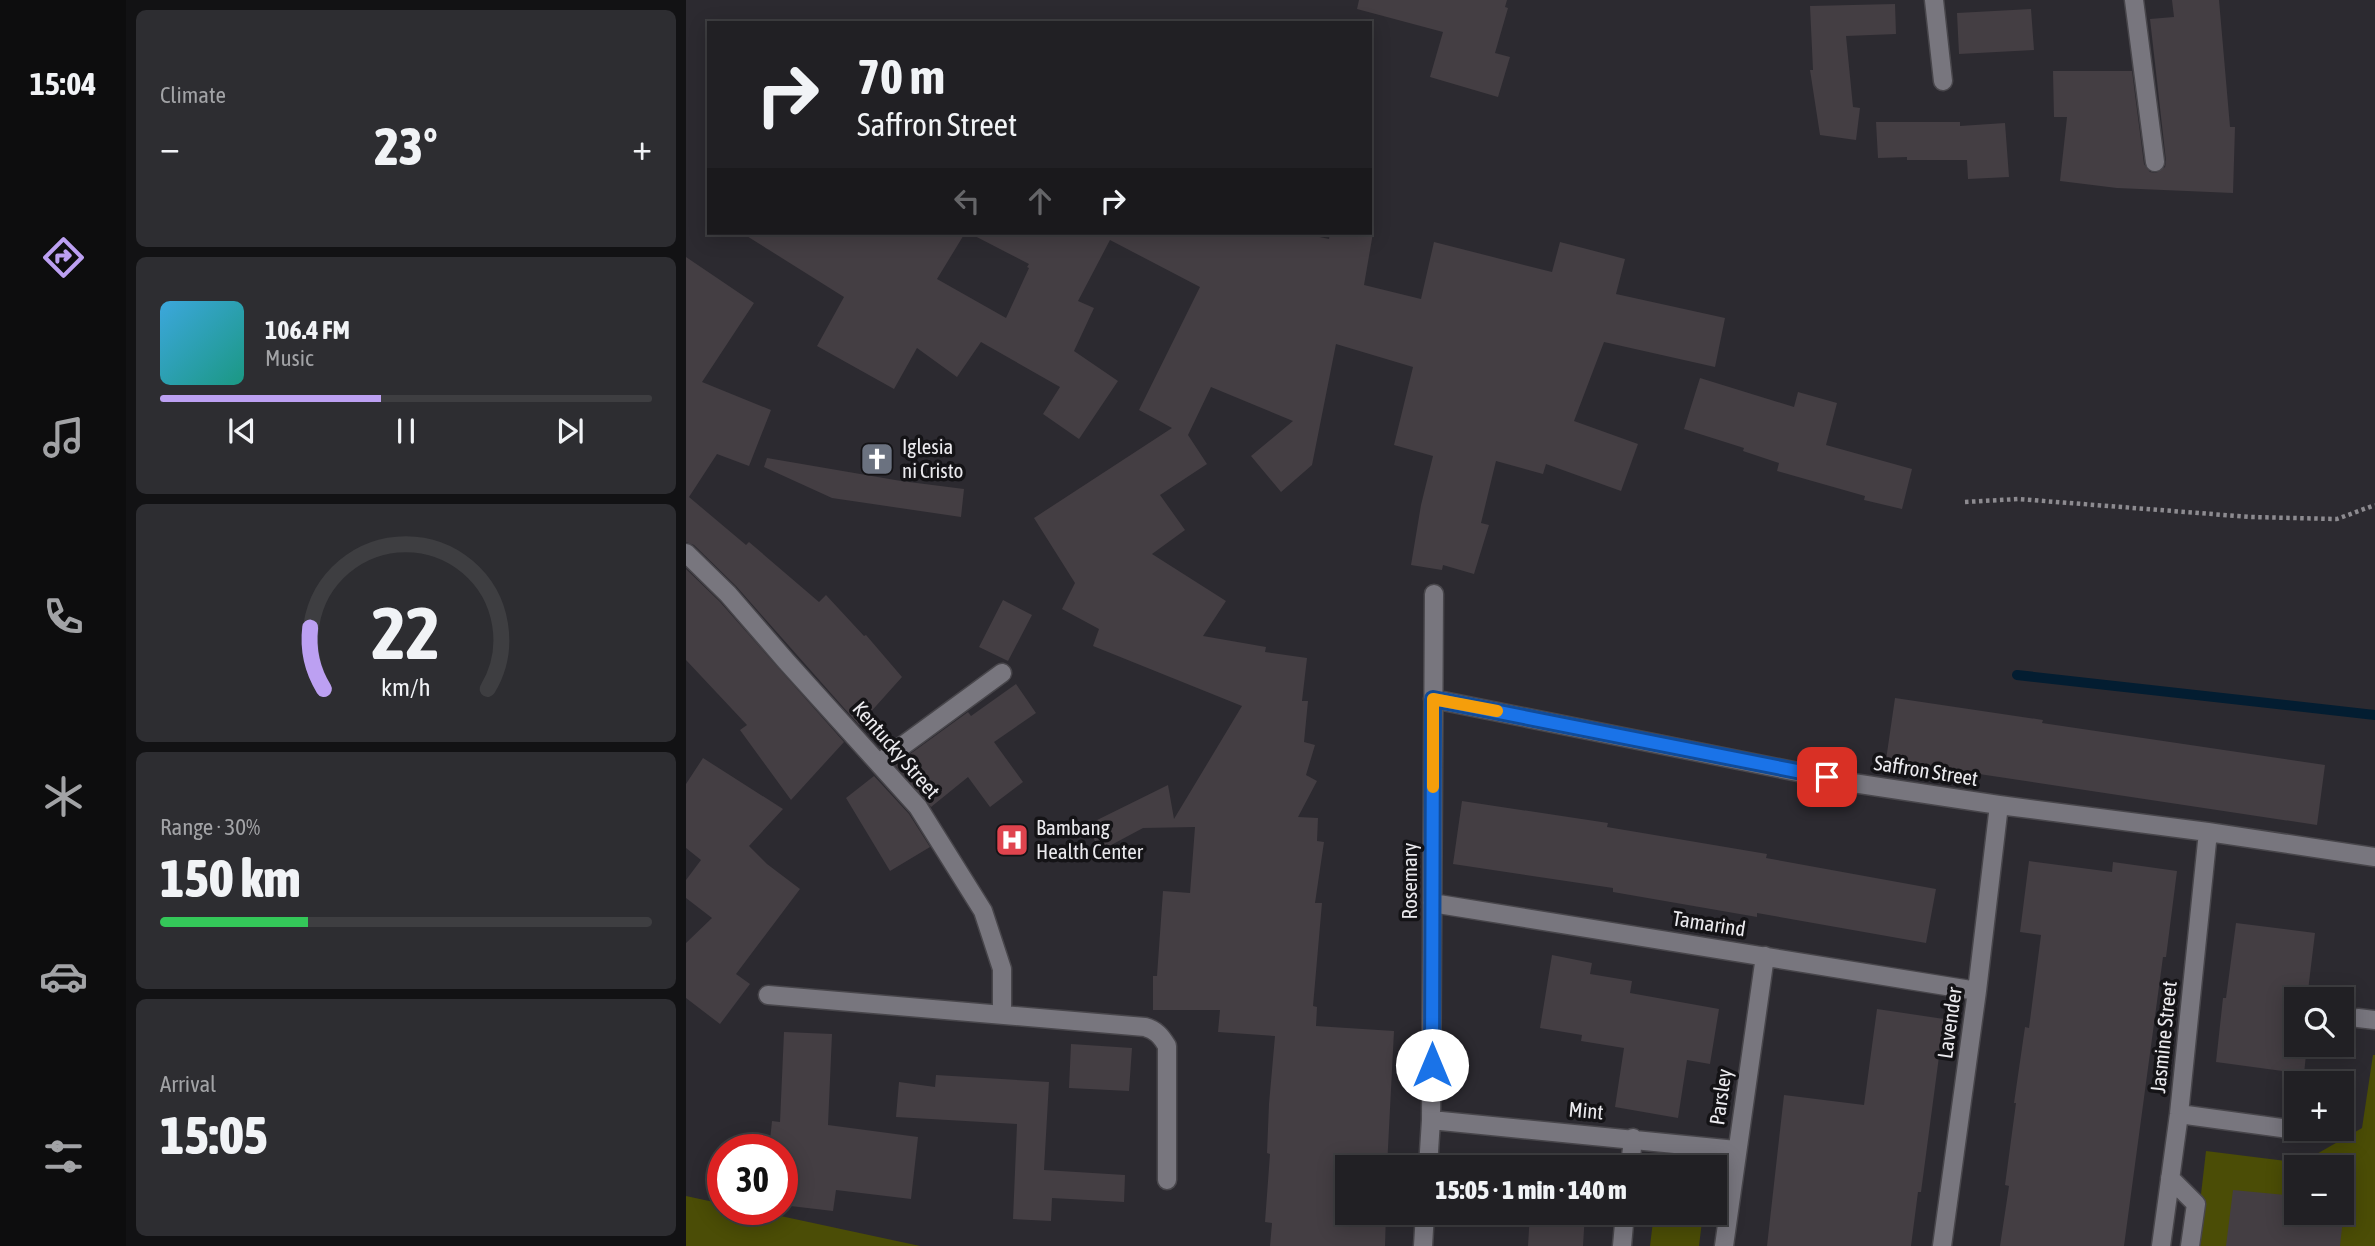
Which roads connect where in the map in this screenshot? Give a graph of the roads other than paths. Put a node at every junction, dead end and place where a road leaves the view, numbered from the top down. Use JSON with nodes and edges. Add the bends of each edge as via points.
{"nodes":[{"id":1,"x":1934,"y":0,"type":"edge"},
{"id":2,"x":2134,"y":0,"type":"edge"},
{"id":3,"x":1943,"y":81,"type":"dead end"},
{"id":4,"x":2155,"y":162,"type":"dead end"},
{"id":5,"x":686,"y":553,"type":"edge"},
{"id":6,"x":1434,"y":594,"type":"dead end"},
{"id":7,"x":1002,"y":673,"type":"dead end"},
{"id":8,"x":1433,"y":699,"type":"junction"},
{"id":9,"x":879,"y":763,"type":"junction"},
{"id":10,"x":1999,"y":805,"type":"junction"},
{"id":11,"x":2208,"y":832,"type":"junction"},
{"id":12,"x":2375,"y":857,"type":"edge"},
{"id":13,"x":1432,"y":903,"type":"junction"},
{"id":14,"x":1765,"y":956,"type":"junction"},
{"id":15,"x":1978,"y":991,"type":"junction"},
{"id":16,"x":768,"y":995,"type":"dead end"},
{"id":17,"x":1002,"y":1014,"type":"junction"},
{"id":18,"x":2179,"y":1114,"type":"junction"},
{"id":19,"x":1431,"y":1119,"type":"junction"},
{"id":20,"x":2284,"y":1128,"type":"edge"},
{"id":21,"x":1633,"y":1138,"type":"junction"},
{"id":22,"x":1736,"y":1150,"type":"junction"},
{"id":23,"x":1429,"y":1155,"type":"edge"},
{"id":24,"x":1631,"y":1155,"type":"edge"},
{"id":25,"x":2170,"y":1178,"type":"junction"},
{"id":26,"x":1167,"y":1180,"type":"dead end"},
{"id":27,"x":1424,"y":1225,"type":"edge"},
{"id":28,"x":1624,"y":1225,"type":"edge"},
{"id":29,"x":1423,"y":1246,"type":"edge"},
{"id":30,"x":1622,"y":1246,"type":"edge"},
{"id":31,"x":1724,"y":1246,"type":"edge"},
{"id":32,"x":1941,"y":1246,"type":"edge"},
{"id":33,"x":2161,"y":1246,"type":"edge"},
{"id":34,"x":2190,"y":1246,"type":"edge"}],
"edges":[{"from":1,"to":3,"type":"street"},
{"from":2,"to":4,"type":"street"},
{"from":5,"to":9,"type":"street","name":"Kentucky Street"},
{"from":6,"to":8,"type":"street","name":"Rosemary"},
{"from":7,"to":9,"type":"street"},
{"from":8,"to":10,"type":"street","name":"Saffron Street","via":[[1853,783]]},
{"from":8,"to":13,"type":"street","name":"Rosemary"},
{"from":9,"to":17,"type":"street","name":"Kentucky Street","via":[[918,807],[983,911],[1002,969]]},
{"from":10,"to":11,"type":"street","name":"Saffron Street"},
{"from":10,"to":15,"type":"street","name":"Lavender"},
{"from":11,"to":12,"type":"street","name":"Saffron Street"},
{"from":11,"to":18,"type":"street","name":"Jasmine Street"},
{"from":13,"to":14,"type":"street","name":"Tamarind"},
{"from":13,"to":19,"type":"street","name":"Rosemary"},
{"from":14,"to":15,"type":"street","name":"Tamarind"},
{"from":14,"to":22,"type":"street","name":"Parsley"},
{"from":15,"to":32,"type":"street","name":"Lavender"},
{"from":16,"to":17,"type":"street"},
{"from":17,"to":26,"type":"street","via":[[1145,1027],[1161,1036],[1167,1046]]},
{"from":18,"to":20,"type":"street"},
{"from":18,"to":25,"type":"street","name":"Jasmine Street"},
{"from":19,"to":21,"type":"street","name":"Mint"},
{"from":19,"to":23,"type":"street","name":"Rosemary"},
{"from":21,"to":22,"type":"street","name":"Mint"},
{"from":21,"to":24,"type":"street"},
{"from":22,"to":31,"type":"street","name":"Parsley"},
{"from":25,"to":33,"type":"street","name":"Jasmine Street"},
{"from":25,"to":34,"type":"street","via":[[2196,1203]]},
{"from":27,"to":29,"type":"street"},
{"from":28,"to":30,"type":"street"}]}
